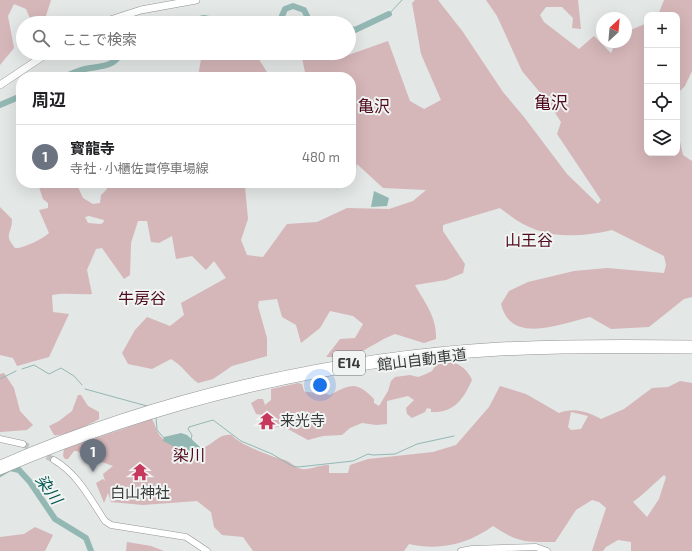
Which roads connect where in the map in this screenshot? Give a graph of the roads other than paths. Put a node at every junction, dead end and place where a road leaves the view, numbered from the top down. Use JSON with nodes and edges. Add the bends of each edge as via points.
{"nodes":[{"id":1,"x":196,"y":0,"type":"edge"},
{"id":2,"x":123,"y":16,"type":"edge"},
{"id":3,"x":37,"y":60,"type":"edge"},
{"id":4,"x":19,"y":72,"type":"edge"},
{"id":5,"x":16,"y":74,"type":"edge"},
{"id":6,"x":0,"y":84,"type":"edge"},
{"id":7,"x":692,"y":344,"type":"edge"},
{"id":8,"x":692,"y":350,"type":"edge"},
{"id":9,"x":0,"y":439,"type":"edge"},
{"id":10,"x":23,"y":444,"type":"tunnel mouth"},
{"id":11,"x":19,"y":459,"type":"junction"},
{"id":12,"x":54,"y":460,"type":"tunnel mouth"},
{"id":13,"x":0,"y":464,"type":"edge"},
{"id":14,"x":0,"y":471,"type":"edge"},
{"id":15,"x":207,"y":551,"type":"edge"},
{"id":16,"x":461,"y":551,"type":"edge"},
{"id":17,"x":547,"y":551,"type":"edge"}],
"edges":[{"from":1,"to":2,"type":"highway"},
{"from":3,"to":4,"type":"highway"},
{"from":5,"to":6,"type":"highway"},
{"from":7,"to":11,"type":"highway","name":"館山自動車道","number":"E14","via":[[585,343],[499,346],[333,366],[267,379],[150,410],[88,430]]},
{"from":8,"to":11,"type":"highway","name":"館山自動車道","number":"E14","via":[[500,352],[434,358],[326,374],[213,399]]},
{"from":9,"to":10,"type":"main road"},
{"from":11,"to":13,"type":"highway","name":"館山自動車道","number":"E14"},
{"from":11,"to":14,"type":"highway","name":"館山自動車道","number":"E14"},
{"from":12,"to":15,"type":"main road","via":[[69,470],[79,482],[105,522],[186,537]]},
{"from":16,"to":17,"type":"main road","via":[[536,547]]}]}
